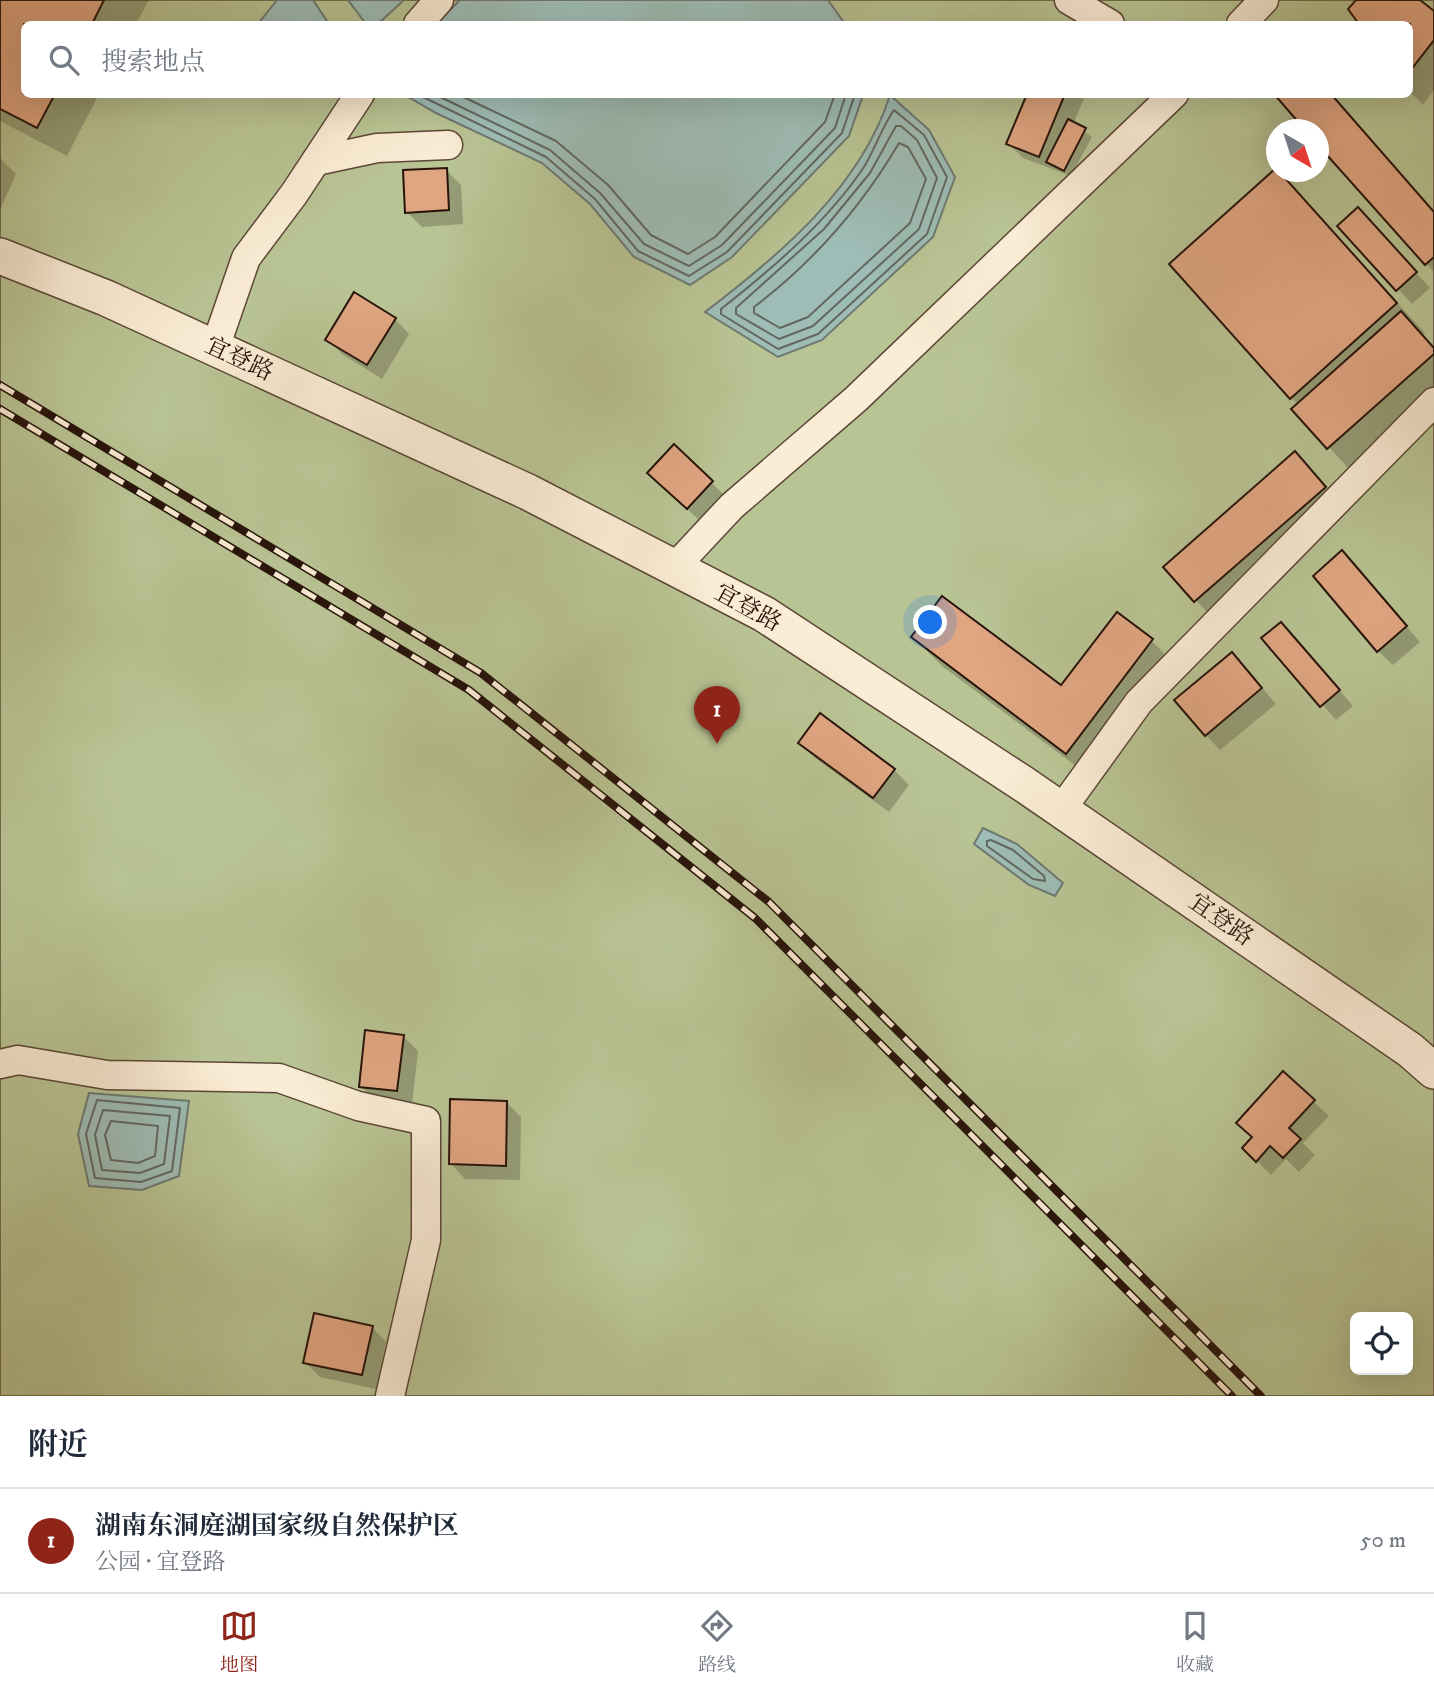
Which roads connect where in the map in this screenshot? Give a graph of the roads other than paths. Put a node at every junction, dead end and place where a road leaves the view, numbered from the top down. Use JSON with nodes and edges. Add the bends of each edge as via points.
{"nodes":[{"id":1,"x":439,"y":0,"type":"edge"},
{"id":2,"x":1069,"y":0,"type":"edge"},
{"id":3,"x":1104,"y":0,"type":"edge"},
{"id":4,"x":1264,"y":0,"type":"edge"},
{"id":5,"x":421,"y":21,"type":"edge"},
{"id":6,"x":1105,"y":21,"type":"edge"},
{"id":7,"x":1117,"y":21,"type":"edge"},
{"id":8,"x":1244,"y":21,"type":"edge"},
{"id":9,"x":357,"y":98,"type":"edge"},
{"id":10,"x":1149,"y":105,"type":"edge"},
{"id":11,"x":448,"y":145,"type":"dead end"},
{"id":12,"x":316,"y":161,"type":"junction"},
{"id":13,"x":0,"y":256,"type":"edge"},
{"id":14,"x":215,"y":348,"type":"junction"},
{"id":15,"x":1434,"y":402,"type":"edge"},
{"id":16,"x":674,"y":568,"type":"junction"},
{"id":17,"x":1061,"y":810,"type":"junction"},
{"id":18,"x":0,"y":1064,"type":"edge"},
{"id":19,"x":1434,"y":1071,"type":"edge"},
{"id":20,"x":390,"y":1396,"type":"edge"}],
"edges":[{"from":1,"to":5,"type":"street"},
{"from":2,"to":6,"type":"street"},
{"from":3,"to":7,"type":"street"},
{"from":4,"to":8,"type":"street"},
{"from":9,"to":12,"type":"street"},
{"from":10,"to":16,"type":"street","via":[[856,399],[732,506]]},
{"from":11,"to":12,"type":"street","via":[[377,148]]},
{"from":12,"to":14,"type":"street","via":[[246,258]]},
{"from":13,"to":14,"type":"street","name":"宜登路"},
{"from":14,"to":16,"type":"street","name":"宜登路","via":[[528,492]]},
{"from":15,"to":17,"type":"street","via":[[1139,702]]},
{"from":16,"to":17,"type":"street","name":"宜登路","via":[[764,614]]},
{"from":17,"to":19,"type":"street","name":"宜登路"},
{"from":18,"to":20,"type":"street","via":[[18,1060],[107,1075],[279,1078],[358,1106],[426,1121],[426,1240]]}]}
